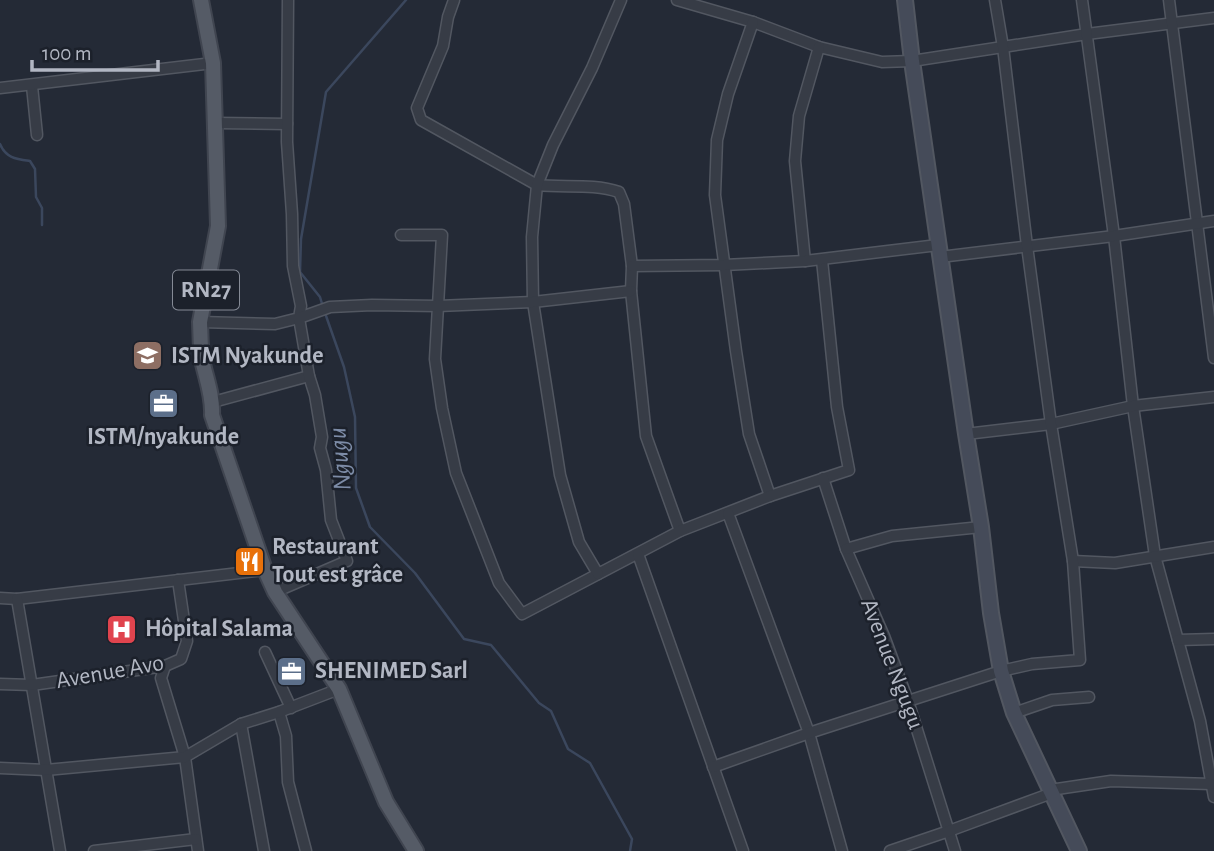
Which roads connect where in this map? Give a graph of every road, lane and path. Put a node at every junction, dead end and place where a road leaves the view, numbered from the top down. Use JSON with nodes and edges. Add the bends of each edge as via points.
{"nodes":[{"id":1,"x":201,"y":0,"type":"edge"},
{"id":2,"x":288,"y":0,"type":"edge"},
{"id":3,"x":454,"y":0,"type":"edge"},
{"id":4,"x":621,"y":0,"type":"edge"},
{"id":5,"x":677,"y":0,"type":"edge"},
{"id":6,"x":905,"y":0,"type":"edge"},
{"id":7,"x":995,"y":0,"type":"edge"},
{"id":8,"x":1082,"y":0,"type":"edge"},
{"id":9,"x":1169,"y":0,"type":"edge"},
{"id":10,"x":1214,"y":18,"type":"edge"},
{"id":11,"x":753,"y":22,"type":"junction"},
{"id":12,"x":1172,"y":24,"type":"junction"},
{"id":13,"x":1087,"y":34,"type":"junction"},
{"id":14,"x":819,"y":47,"type":"junction"},
{"id":15,"x":1003,"y":47,"type":"junction"},
{"id":16,"x":912,"y":61,"type":"junction"},
{"id":17,"x":213,"y":64,"type":"junction"},
{"id":18,"x":32,"y":86,"type":"junction"},
{"id":19,"x":0,"y":88,"type":"edge"},
{"id":20,"x":216,"y":123,"type":"junction"},
{"id":21,"x":287,"y":124,"type":"junction"},
{"id":22,"x":37,"y":135,"type":"dead end"},
{"id":23,"x":537,"y":185,"type":"junction"},
{"id":24,"x":1214,"y":221,"type":"edge"},
{"id":25,"x":1197,"y":224,"type":"junction"},
{"id":26,"x":401,"y":235,"type":"dead end"},
{"id":27,"x":1114,"y":236,"type":"junction"},
{"id":28,"x":1027,"y":246,"type":"junction"},
{"id":29,"x":939,"y":251,"type":"junction"},
{"id":30,"x":822,"y":260,"type":"junction"},
{"id":31,"x":805,"y":261,"type":"junction"},
{"id":32,"x":724,"y":265,"type":"junction"},
{"id":33,"x":632,"y":266,"type":"junction"},
{"id":34,"x":631,"y":291,"type":"junction"},
{"id":35,"x":533,"y":302,"type":"junction"},
{"id":36,"x":438,"y":306,"type":"junction"},
{"id":37,"x":299,"y":318,"type":"junction"},
{"id":38,"x":200,"y":323,"type":"junction"},
{"id":39,"x":1214,"y":358,"type":"edge"},
{"id":40,"x":309,"y":376,"type":"junction"},
{"id":41,"x":1214,"y":397,"type":"edge"},
{"id":42,"x":213,"y":402,"type":"junction"},
{"id":43,"x":1133,"y":406,"type":"junction"},
{"id":44,"x":1051,"y":424,"type":"junction"},
{"id":45,"x":966,"y":434,"type":"junction"},
{"id":46,"x":823,"y":478,"type":"junction"},
{"id":47,"x":770,"y":496,"type":"junction"},
{"id":48,"x":728,"y":513,"type":"junction"},
{"id":49,"x":981,"y":527,"type":"junction"},
{"id":50,"x":680,"y":531,"type":"junction"},
{"id":51,"x":1214,"y":547,"type":"edge"},
{"id":52,"x":846,"y":549,"type":"junction"},
{"id":53,"x":638,"y":554,"type":"junction"},
{"id":54,"x":1155,"y":556,"type":"junction"},
{"id":55,"x":1073,"y":561,"type":"junction"},
{"id":56,"x":265,"y":570,"type":"junction"},
{"id":57,"x":598,"y":575,"type":"junction"},
{"id":58,"x":178,"y":580,"type":"junction"},
{"id":59,"x":275,"y":592,"type":"junction"},
{"id":60,"x":0,"y":598,"type":"edge"},
{"id":61,"x":16,"y":599,"type":"junction"},
{"id":62,"x":1214,"y":639,"type":"edge"},
{"id":63,"x":1178,"y":640,"type":"junction"},
{"id":64,"x":265,"y":652,"type":"dead end"},
{"id":65,"x":165,"y":666,"type":"junction"},
{"id":66,"x":1001,"y":671,"type":"junction"},
{"id":67,"x":0,"y":684,"type":"edge"},
{"id":68,"x":32,"y":685,"type":"junction"},
{"id":69,"x":339,"y":689,"type":"junction"},
{"id":70,"x":1089,"y":697,"type":"dead end"},
{"id":71,"x":908,"y":701,"type":"junction"},
{"id":72,"x":291,"y":708,"type":"junction"},
{"id":73,"x":279,"y":712,"type":"junction"},
{"id":74,"x":1014,"y":713,"type":"junction"},
{"id":75,"x":241,"y":724,"type":"junction"},
{"id":76,"x":809,"y":733,"type":"junction"},
{"id":77,"x":185,"y":757,"type":"junction"},
{"id":78,"x":713,"y":767,"type":"junction"},
{"id":79,"x":0,"y":768,"type":"edge"},
{"id":80,"x":46,"y":770,"type":"junction"},
{"id":81,"x":1212,"y":784,"type":"junction"},
{"id":82,"x":1051,"y":791,"type":"junction"},
{"id":83,"x":1214,"y":797,"type":"edge"},
{"id":84,"x":949,"y":831,"type":"junction"},
{"id":85,"x":196,"y":839,"type":"junction"},
{"id":86,"x":60,"y":851,"type":"edge"},
{"id":87,"x":94,"y":851,"type":"edge"},
{"id":88,"x":198,"y":851,"type":"edge"},
{"id":89,"x":264,"y":851,"type":"edge"},
{"id":90,"x":306,"y":851,"type":"edge"},
{"id":91,"x":416,"y":851,"type":"edge"},
{"id":92,"x":743,"y":851,"type":"edge"},
{"id":93,"x":842,"y":851,"type":"edge"},
{"id":94,"x":890,"y":851,"type":"edge"},
{"id":95,"x":955,"y":851,"type":"edge"},
{"id":96,"x":1079,"y":851,"type":"edge"}],
"edges":[{"from":1,"to":17,"type":"main road","number":"RN27"},
{"from":2,"to":21,"type":"street"},
{"from":3,"to":23,"type":"street","via":[[443,46],[416,108],[421,120]]},
{"from":4,"to":23,"type":"street"},
{"from":5,"to":11,"type":"street"},
{"from":6,"to":16,"type":"street"},
{"from":7,"to":15,"type":"street"},
{"from":8,"to":13,"type":"street"},
{"from":9,"to":12,"type":"street"},
{"from":10,"to":12,"type":"street"},
{"from":11,"to":14,"type":"street"},
{"from":11,"to":32,"type":"street","via":[[717,140],[715,195]]},
{"from":12,"to":13,"type":"street"},
{"from":12,"to":25,"type":"street"},
{"from":13,"to":15,"type":"street"},
{"from":13,"to":27,"type":"street"},
{"from":14,"to":16,"type":"street","via":[[882,62]]},
{"from":14,"to":31,"type":"street","via":[[799,116],[795,162]]},
{"from":15,"to":16,"type":"street"},
{"from":15,"to":28,"type":"street"},
{"from":16,"to":29,"type":"street"},
{"from":17,"to":18,"type":"street"},
{"from":17,"to":20,"type":"main road","number":"RN27"},
{"from":18,"to":19,"type":"street"},
{"from":18,"to":22,"type":"street"},
{"from":20,"to":21,"type":"street"},
{"from":20,"to":38,"type":"main road","number":"RN27","via":[[218,226]]},
{"from":21,"to":37,"type":"street"},
{"from":23,"to":33,"type":"street","via":[[605,187],[619,192]]},
{"from":23,"to":35,"type":"street"},
{"from":24,"to":25,"type":"street"},
{"from":25,"to":27,"type":"street"},
{"from":25,"to":39,"type":"street"},
{"from":26,"to":36,"type":"street","via":[[442,235]]},
{"from":27,"to":28,"type":"street"},
{"from":27,"to":43,"type":"street"},
{"from":28,"to":29,"type":"street"},
{"from":28,"to":44,"type":"street"},
{"from":29,"to":30,"type":"street"},
{"from":29,"to":45,"type":"street"},
{"from":30,"to":31,"type":"street"},
{"from":30,"to":46,"type":"street","via":[[837,407],[849,470]]},
{"from":31,"to":32,"type":"street"},
{"from":32,"to":33,"type":"street"},
{"from":32,"to":47,"type":"street","via":[[749,434]]},
{"from":33,"to":34,"type":"street"},
{"from":34,"to":35,"type":"street"},
{"from":34,"to":50,"type":"street","via":[[646,436]]},
{"from":35,"to":36,"type":"street"},
{"from":35,"to":57,"type":"street","via":[[560,475],[579,542]]},
{"from":36,"to":37,"type":"street","via":[[330,307]]},
{"from":36,"to":57,"type":"street","via":[[435,359],[444,421],[456,473],[499,583],[522,614]]},
{"from":37,"to":38,"type":"street","via":[[275,324]]},
{"from":37,"to":40,"type":"street"},
{"from":38,"to":42,"type":"main road","number":"RN27"},
{"from":40,"to":42,"type":"street"},
{"from":40,"to":59,"type":"street","via":[[316,395],[331,520],[348,561]]},
{"from":41,"to":43,"type":"street"},
{"from":42,"to":56,"type":"main road","number":"RN27","via":[[212,415]]},
{"from":43,"to":44,"type":"street"},
{"from":43,"to":54,"type":"street"},
{"from":44,"to":45,"type":"street"},
{"from":44,"to":55,"type":"street"},
{"from":45,"to":49,"type":"street"},
{"from":46,"to":47,"type":"street"},
{"from":46,"to":52,"type":"street","name":"Avenue Ngugu"},
{"from":47,"to":48,"type":"street"},
{"from":48,"to":50,"type":"street"},
{"from":48,"to":76,"type":"street"},
{"from":49,"to":52,"type":"street","via":[[892,536]]},
{"from":49,"to":66,"type":"street"},
{"from":50,"to":53,"type":"street"},
{"from":51,"to":54,"type":"street"},
{"from":52,"to":71,"type":"street","name":"Avenue Ngugu"},
{"from":53,"to":57,"type":"street"},
{"from":53,"to":78,"type":"street"},
{"from":54,"to":55,"type":"street","via":[[1115,564]]},
{"from":54,"to":63,"type":"street"},
{"from":55,"to":66,"type":"street","via":[[1080,660]]},
{"from":56,"to":58,"type":"street"},
{"from":56,"to":59,"type":"main road","number":"RN27"},
{"from":58,"to":61,"type":"street"},
{"from":58,"to":65,"type":"street","name":"Avenue Avo","via":[[187,641],[181,659]]},
{"from":59,"to":69,"type":"main road","number":"RN27"},
{"from":60,"to":61,"type":"street"},
{"from":61,"to":68,"type":"street"},
{"from":62,"to":63,"type":"street"},
{"from":63,"to":81,"type":"street"},
{"from":64,"to":72,"type":"street"},
{"from":65,"to":68,"type":"street","name":"Avenue Avo"},
{"from":65,"to":77,"type":"street","via":[[161,678]]},
{"from":66,"to":71,"type":"street"},
{"from":66,"to":74,"type":"street"},
{"from":67,"to":68,"type":"street","name":"Avenue Avo"},
{"from":68,"to":80,"type":"street"},
{"from":69,"to":72,"type":"street"},
{"from":69,"to":91,"type":"main road","number":"RN27","via":[[386,802]]},
{"from":70,"to":74,"type":"street","via":[[1052,700]]},
{"from":71,"to":76,"type":"street"},
{"from":71,"to":84,"type":"street","name":"Avenue Ngugu"},
{"from":72,"to":73,"type":"street"},
{"from":73,"to":75,"type":"street"},
{"from":73,"to":90,"type":"street","via":[[286,736],[288,782]]},
{"from":74,"to":82,"type":"street"},
{"from":75,"to":77,"type":"street"},
{"from":75,"to":89,"type":"street"},
{"from":76,"to":78,"type":"street"},
{"from":76,"to":93,"type":"street"},
{"from":77,"to":80,"type":"street"},
{"from":77,"to":85,"type":"street"},
{"from":78,"to":92,"type":"street"},
{"from":79,"to":80,"type":"street"},
{"from":80,"to":86,"type":"street"},
{"from":81,"to":82,"type":"street","via":[[1111,781]]},
{"from":81,"to":83,"type":"street"},
{"from":82,"to":84,"type":"street"},
{"from":82,"to":96,"type":"street"},
{"from":84,"to":94,"type":"street"},
{"from":84,"to":95,"type":"street","name":"Avenue Ngugu"},
{"from":85,"to":87,"type":"street"},
{"from":85,"to":88,"type":"street"}]}
